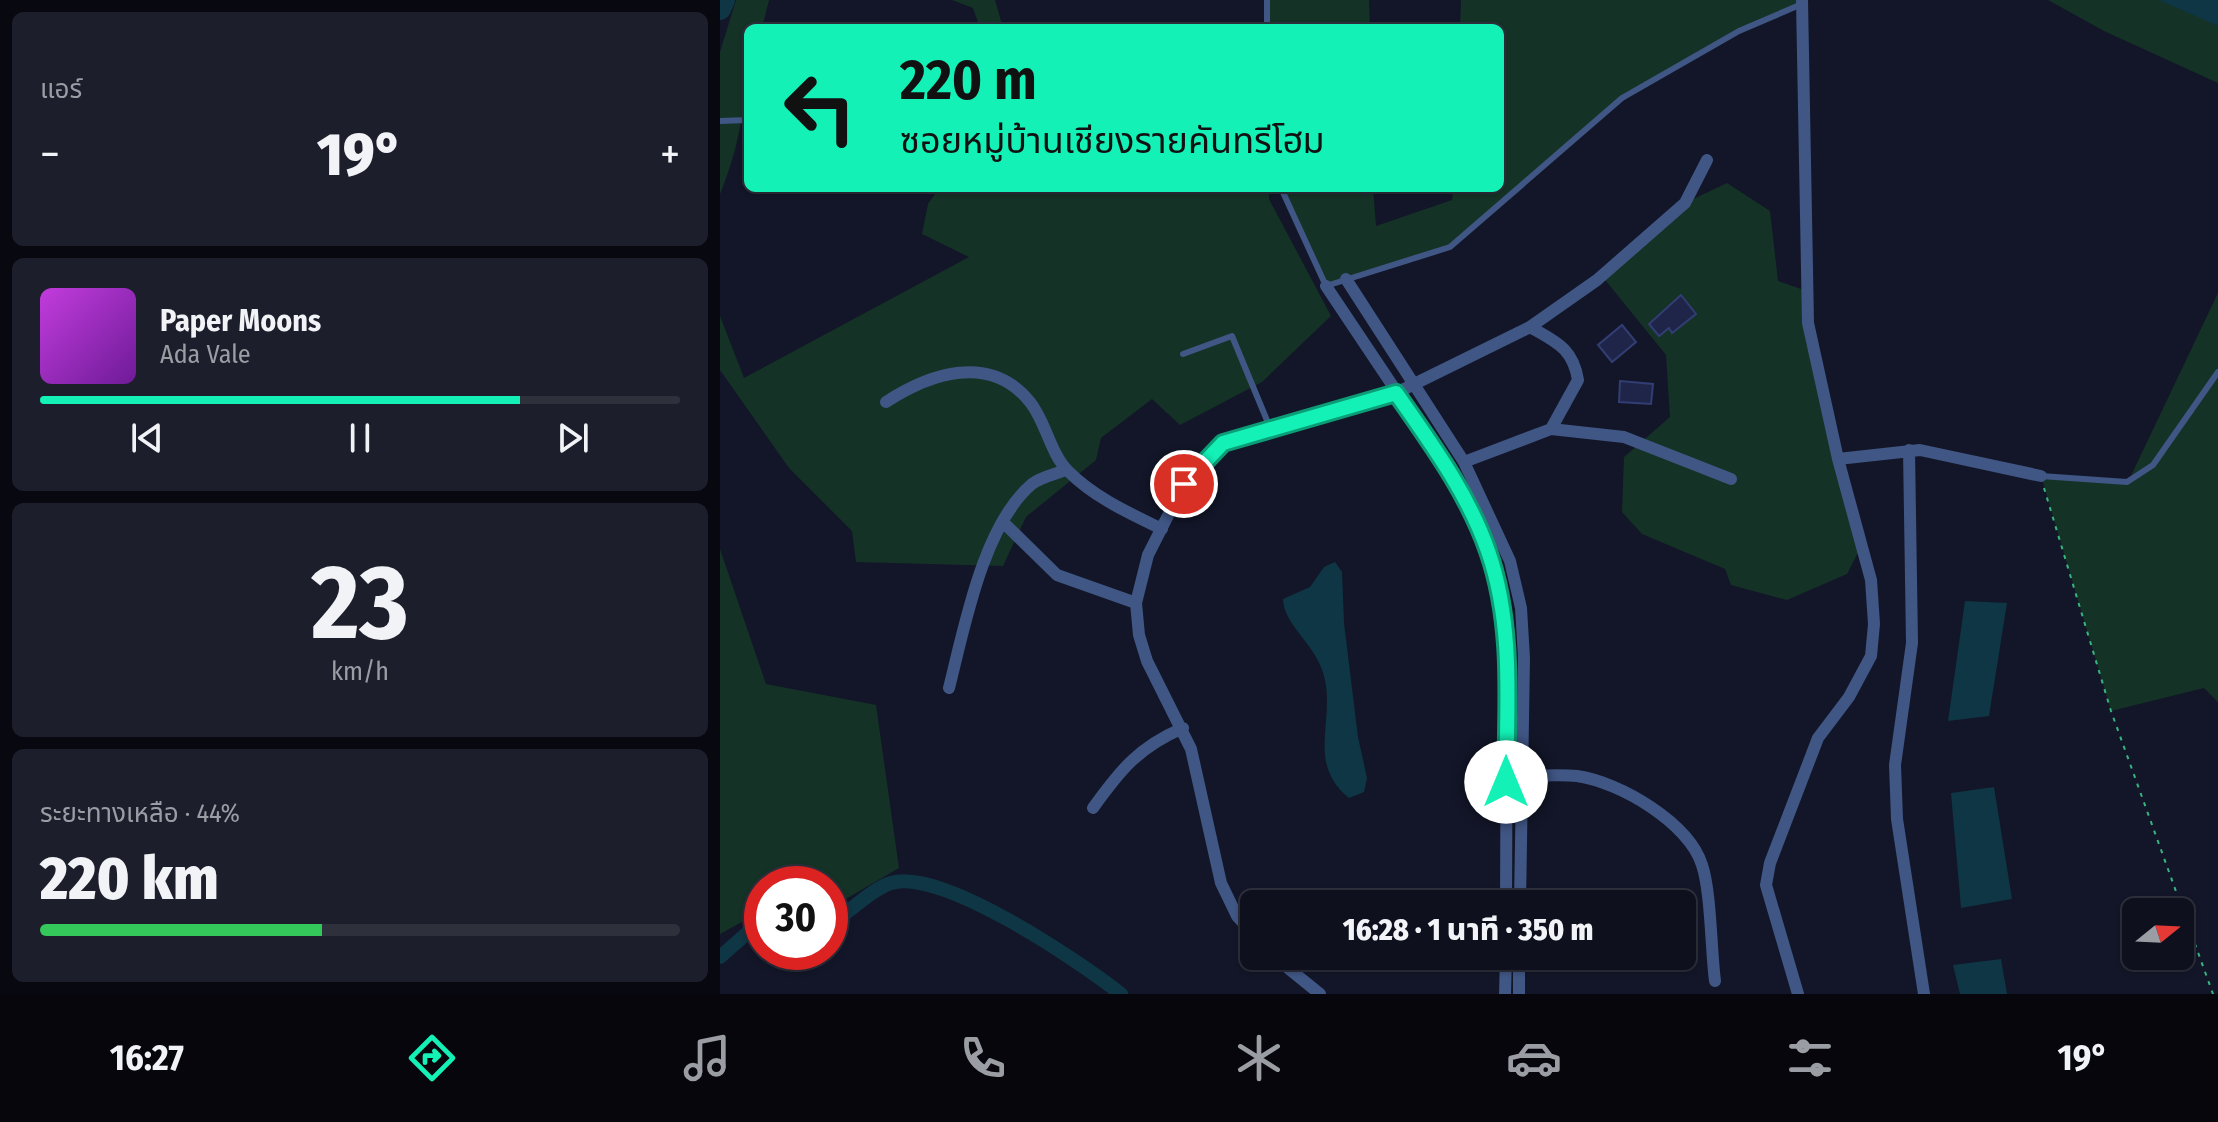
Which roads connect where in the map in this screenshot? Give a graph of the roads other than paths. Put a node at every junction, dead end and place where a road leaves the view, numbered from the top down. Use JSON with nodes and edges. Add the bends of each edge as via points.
{"nodes":[{"id":1,"x":1267,"y":0,"type":"edge"},
{"id":2,"x":1802,"y":2,"type":"edge"},
{"id":3,"x":1267,"y":24,"type":"edge"},
{"id":4,"x":744,"y":120,"type":"edge"},
{"id":5,"x":720,"y":121,"type":"edge"},
{"id":6,"x":1707,"y":160,"type":"dead end"},
{"id":7,"x":1283,"y":192,"type":"edge"},
{"id":8,"x":1346,"y":279,"type":"junction"},
{"id":9,"x":1326,"y":286,"type":"junction"},
{"id":10,"x":1530,"y":327,"type":"junction"},
{"id":11,"x":1183,"y":354,"type":"dead end"},
{"id":12,"x":2218,"y":372,"type":"edge"},
{"id":13,"x":1412,"y":384,"type":"junction"},
{"id":14,"x":1396,"y":393,"type":"junction"},
{"id":15,"x":886,"y":402,"type":"dead end"},
{"id":16,"x":1551,"y":429,"type":"junction"},
{"id":17,"x":1271,"y":430,"type":"junction"},
{"id":18,"x":1909,"y":450,"type":"junction"},
{"id":19,"x":1838,"y":459,"type":"junction"},
{"id":20,"x":1464,"y":462,"type":"junction"},
{"id":21,"x":1066,"y":470,"type":"junction"},
{"id":22,"x":1449,"y":470,"type":"junction"},
{"id":23,"x":2041,"y":476,"type":"joint"},
{"id":24,"x":1731,"y":479,"type":"dead end"},
{"id":25,"x":1004,"y":523,"type":"junction"},
{"id":26,"x":1162,"y":529,"type":"junction"},
{"id":27,"x":1510,"y":561,"type":"junction"},
{"id":28,"x":1493,"y":566,"type":"junction"},
{"id":29,"x":1136,"y":603,"type":"junction"},
{"id":30,"x":1524,"y":658,"type":"junction"},
{"id":31,"x":1507,"y":659,"type":"junction"},
{"id":32,"x":949,"y":688,"type":"dead end"},
{"id":33,"x":1183,"y":728,"type":"junction"},
{"id":34,"x":1522,"y":776,"type":"junction"},
{"id":35,"x":1093,"y":808,"type":"dead end"},
{"id":36,"x":1506,"y":890,"type":"edge"},
{"id":37,"x":1520,"y":890,"type":"edge"},
{"id":38,"x":1240,"y":919,"type":"edge"},
{"id":39,"x":1290,"y":970,"type":"edge"},
{"id":40,"x":1506,"y":970,"type":"edge"},
{"id":41,"x":1519,"y":970,"type":"edge"},
{"id":42,"x":1715,"y":981,"type":"dead end"},
{"id":43,"x":1320,"y":994,"type":"edge"},
{"id":44,"x":1505,"y":994,"type":"edge"},
{"id":45,"x":1519,"y":994,"type":"edge"},
{"id":46,"x":1798,"y":994,"type":"edge"},
{"id":47,"x":1924,"y":994,"type":"edge"}],
"edges":[{"from":1,"to":3,"type":"lane"},
{"from":2,"to":8,"type":"lane","via":[[1739,31],[1622,98],[1450,247]]},
{"from":2,"to":19,"type":"street","via":[[1808,323]]},
{"from":4,"to":5,"type":"lane"},
{"from":6,"to":10,"type":"street","via":[[1685,203],[1597,280]]},
{"from":7,"to":9,"type":"lane"},
{"from":8,"to":9,"type":"lane"},
{"from":8,"to":13,"type":"street"},
{"from":9,"to":14,"type":"street"},
{"from":10,"to":13,"type":"street"},
{"from":10,"to":16,"type":"street","via":[[1566,347],[1577,369],[1578,380]]},
{"from":11,"to":17,"type":"lane","via":[[1232,336]]},
{"from":12,"to":23,"type":"lane","via":[[2153,465],[2127,482]]},
{"from":13,"to":14,"type":"street"},
{"from":13,"to":20,"type":"street"},
{"from":14,"to":17,"type":"street"},
{"from":14,"to":22,"type":"street"},
{"from":15,"to":21,"type":"street","via":[[948,372],[985,374],[1029,401]]},
{"from":16,"to":20,"type":"street"},
{"from":16,"to":24,"type":"street","via":[[1624,437]]},
{"from":17,"to":26,"type":"street","via":[[1223,443],[1184,484]]},
{"from":18,"to":19,"type":"street"},
{"from":18,"to":23,"type":"street"},
{"from":18,"to":47,"type":"street","via":[[1912,643],[1895,765],[1897,819]]},
{"from":19,"to":46,"type":"street","via":[[1871,580],[1874,624],[1871,656],[1818,738],[1770,863],[1766,885]]},
{"from":20,"to":22,"type":"lane"},
{"from":20,"to":27,"type":"street"},
{"from":21,"to":25,"type":"street","via":[[1033,483]]},
{"from":21,"to":26,"type":"street","via":[[1102,499]]},
{"from":22,"to":28,"type":"street"},
{"from":25,"to":29,"type":"street","via":[[1057,575]]},
{"from":25,"to":32,"type":"street","via":[[976,580]]},
{"from":26,"to":29,"type":"street","via":[[1148,555]]},
{"from":27,"to":28,"type":"lane"},
{"from":27,"to":30,"type":"street","via":[[1521,608]]},
{"from":28,"to":31,"type":"street"},
{"from":29,"to":33,"type":"street","via":[[1147,661]]},
{"from":30,"to":31,"type":"lane"},
{"from":30,"to":34,"type":"street"},
{"from":31,"to":36,"type":"street"},
{"from":33,"to":35,"type":"street","via":[[1156,740],[1122,766]]},
{"from":33,"to":38,"type":"street","via":[[1221,883]]},
{"from":34,"to":37,"type":"street"},
{"from":34,"to":42,"type":"street","via":[[1579,776],[1621,792],[1681,829],[1702,865]]},
{"from":39,"to":43,"type":"street"},
{"from":40,"to":44,"type":"street"},
{"from":41,"to":45,"type":"street"}]}
